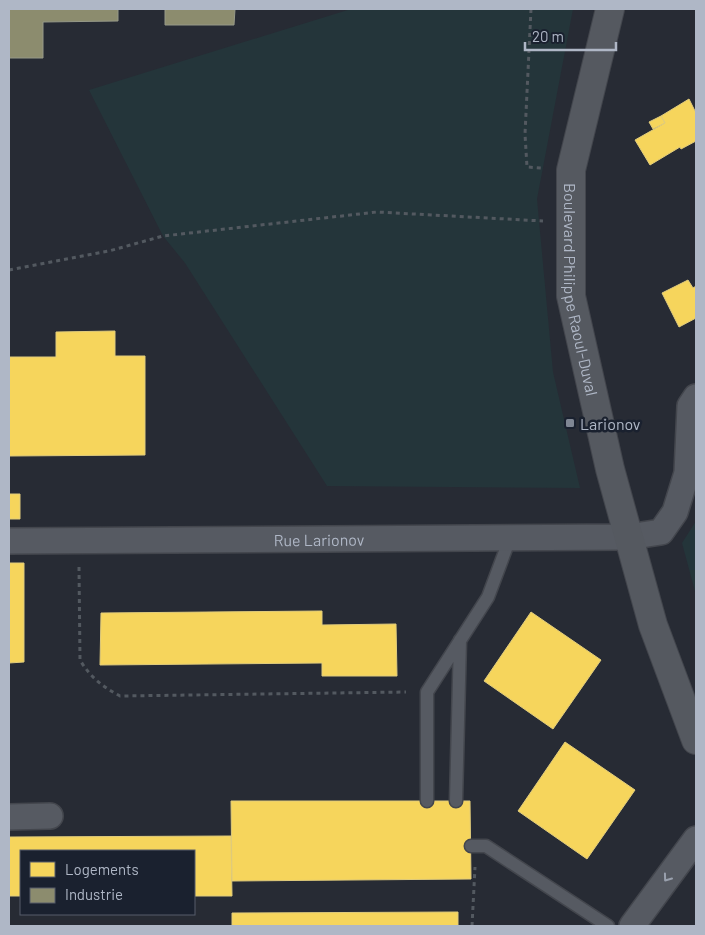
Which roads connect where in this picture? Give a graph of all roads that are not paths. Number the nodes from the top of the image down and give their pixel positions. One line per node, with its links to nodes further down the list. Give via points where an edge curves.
1 (610, 9): 3 (street, Boulevard Philippe Raoul-Duval, via 572,170 572,296)
2 (696, 397): 3 (street, Rue Larionov, via 690,406 687,473 675,512 660,532)
3 (628, 537): 4 (street, Rue Larionov); 7 (street, Boulevard Philippe Raoul-Duval, via 653,625)
4 (510, 538): 5 (street, Rue Larionov); 6 (lane, via 488,597)
5 (9, 541)
6 (460, 640): 8 (lane, via 427,692); 9 (lane)
7 (693, 725)
8 (427, 801)
9 (456, 801)
10 (50, 816): 11 (street)
11 (9, 817)
12 (696, 839): 15 (street, one-way to 15)
13 (473, 846): 14 (lane, via 486,846)
14 (608, 926)
15 (632, 926)

